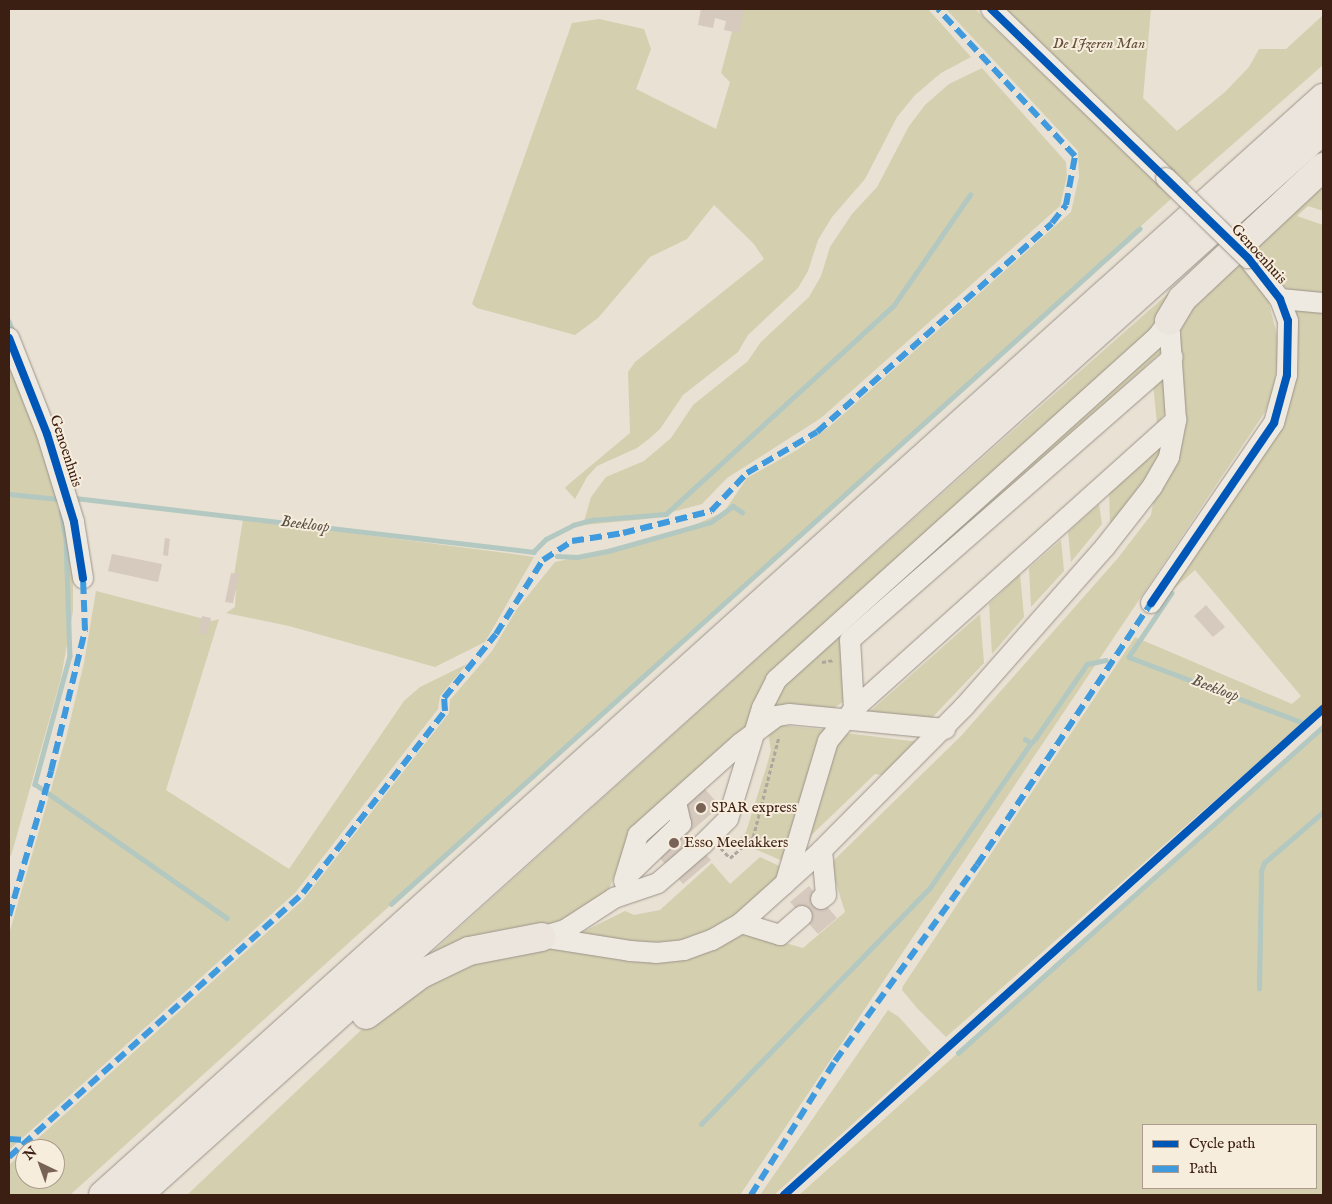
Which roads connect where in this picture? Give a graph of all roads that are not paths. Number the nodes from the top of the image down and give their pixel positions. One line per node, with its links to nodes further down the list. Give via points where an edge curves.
1 (991, 9): 5 (street, Genoenhuis, bridge, via 1248,258)
2 (1323, 98): 24 (highway)
3 (1323, 130): 23 (highway)
4 (1323, 167): 7 (highway, via 1182,299)
5 (1280, 299): 6 (street); 12 (street, Genoenhuis, via 1288,321 1288,375 1274,422)
6 (1323, 303)
7 (1169, 322): 9 (street); 15 (street, via 1157,337 776,680 762,708)
8 (9, 338): 11 (street, Genoenhuis, via 53,452 74,522)
9 (1172, 357): 10 (street); 13 (street, via 850,640)
10 (1176, 420): 13 (street); 14 (street, via 1169,457 1152,487 1106,547)
11 (83, 578)
12 (1151, 604)
13 (849, 715): 14 (street); 15 (street, via 784,714); 17 (street, via 828,741)
14 (945, 729): 16 (street)
15 (757, 730): 18 (street, via 638,835); 18 (street, via 728,819 658,883)
16 (822, 850): 17 (street); 19 (street, via 826,895)
17 (785, 884): 21 (street)
18 (619, 890): 22 (street, via 565,930)
19 (821, 899)
20 (802, 916): 21 (street, via 780,935)
21 (741, 923): 22 (street, via 712,940 684,950 656,953 599,948)
22 (542, 937): 23 (highway, via 469,951 421,974 311,1059)
23 (246, 1099): 25 (highway)
24 (103, 1195)
25 (138, 1195)

